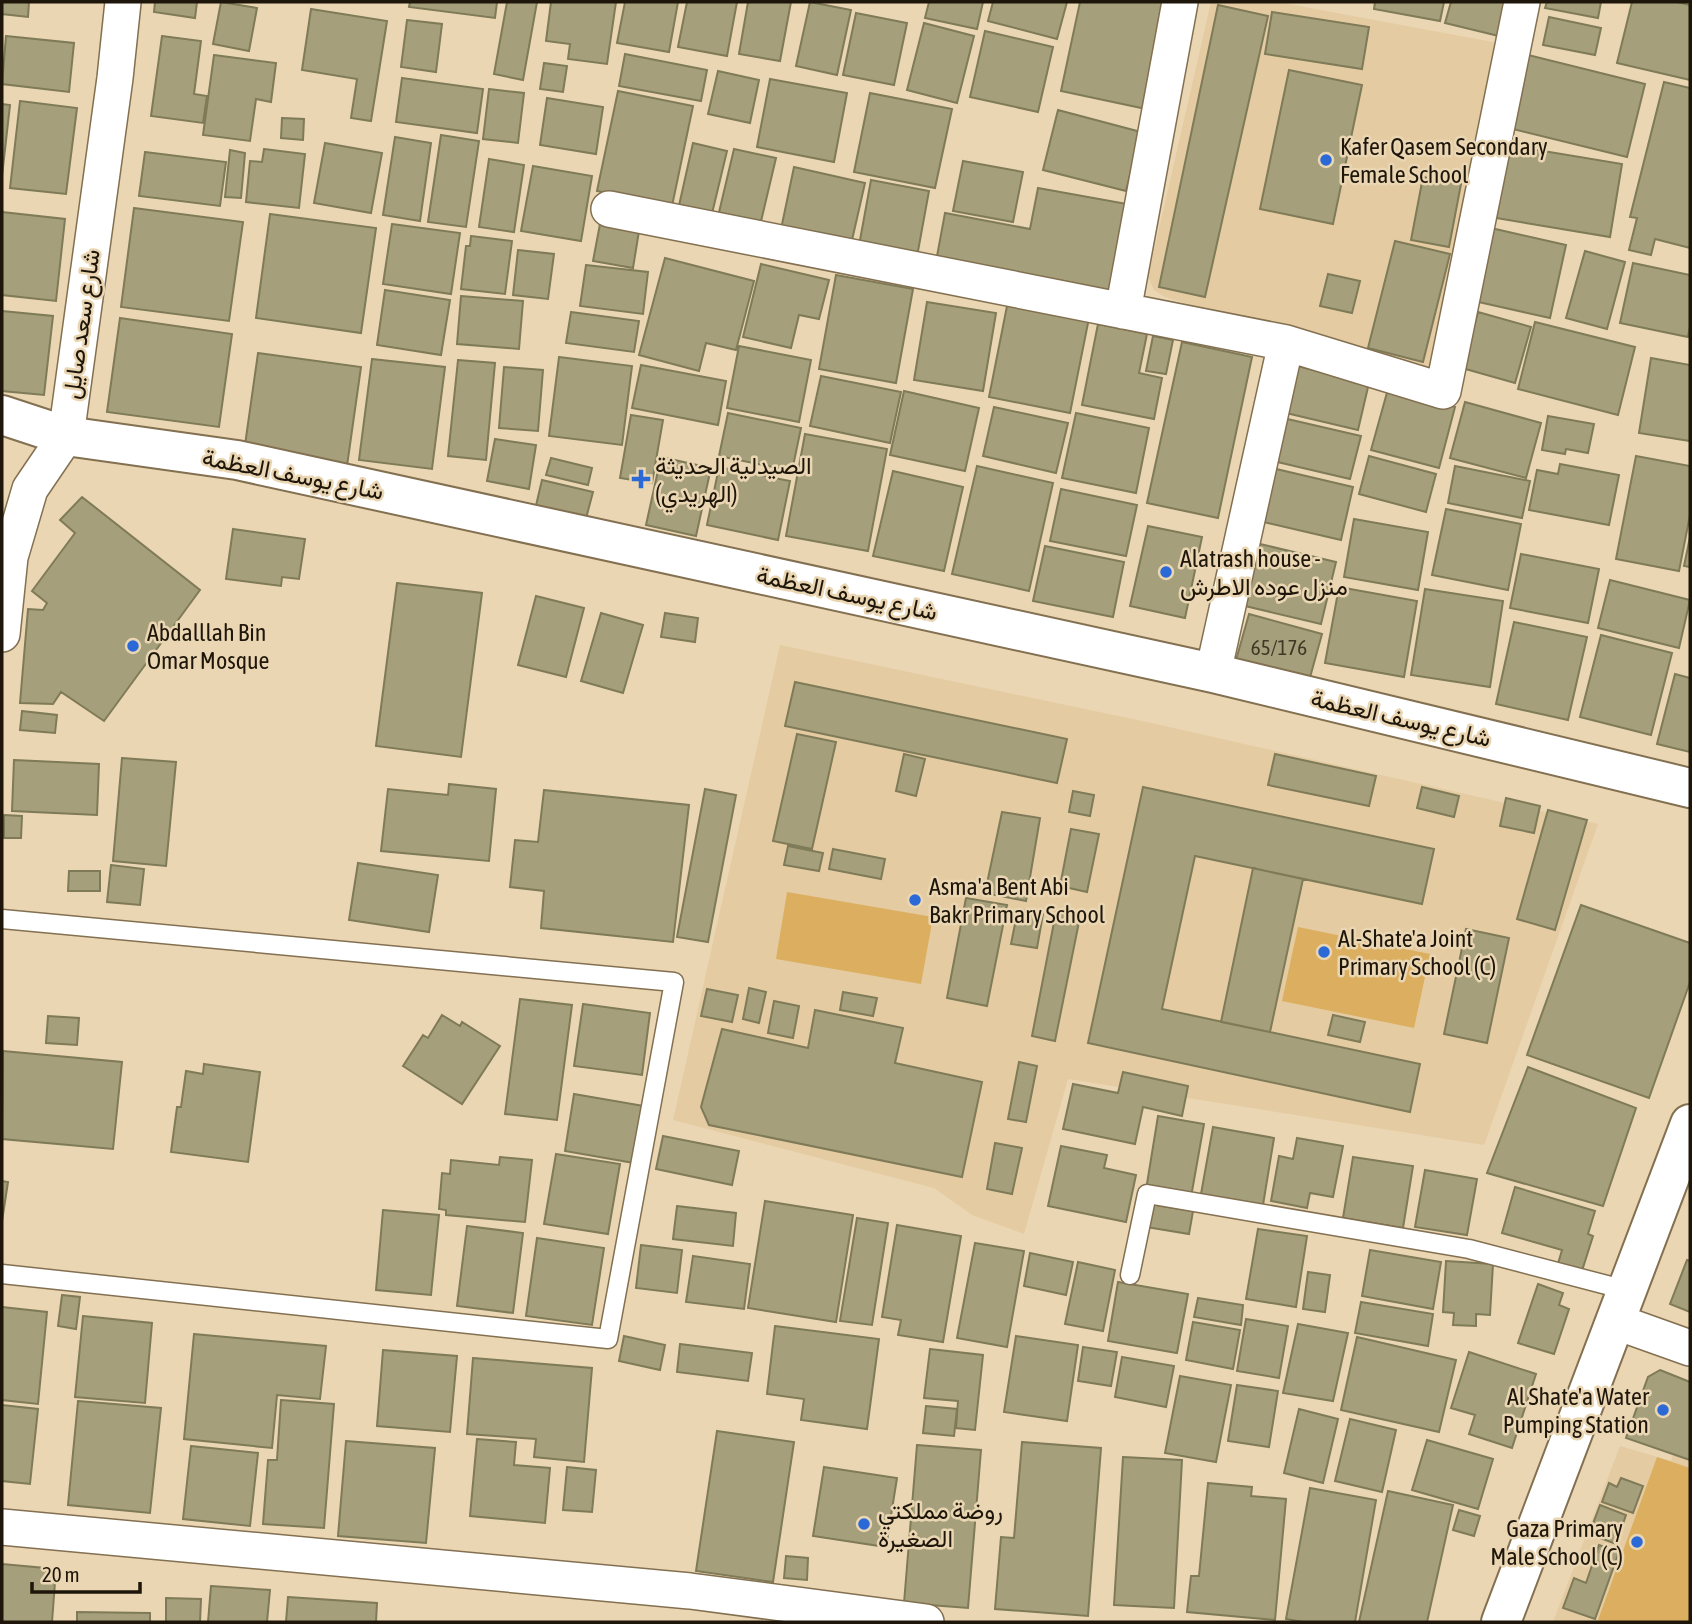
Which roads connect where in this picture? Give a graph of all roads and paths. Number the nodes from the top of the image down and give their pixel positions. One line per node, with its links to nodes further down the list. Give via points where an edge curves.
1 (123, 2): 8 (street, شارع سعد صايل)
2 (1180, 2): 5 (street)
3 (1522, 2): 6 (street, via 1443,391)
4 (609, 209): 5 (street)
5 (1123, 311): 6 (street)
6 (1286, 343): 10 (street)
7 (2, 415): 8 (street, شارع يوسف العظمة)
8 (66, 436): 9 (street, شارع سعد صايل, via 30,489 10,557); 10 (street, شارع يوسف العظمة, via 237,460)
9 (2, 634)
10 (1213, 673): 11 (street, شارع يوسف العظمة)
11 (1690, 788)
12 (2, 919): 14 (lane, via 674,982 608,1339)
13 (1690, 1124): 16 (street)
14 (2, 1274)
15 (1130, 1275): 16 (lane, via 1147,1194 1469,1249)
16 (1621, 1306): 17 (street); 20 (street)
17 (1690, 1349)
18 (2, 1527): 19 (street, via 691,1591)
19 (926, 1622)
20 (1501, 1622)

